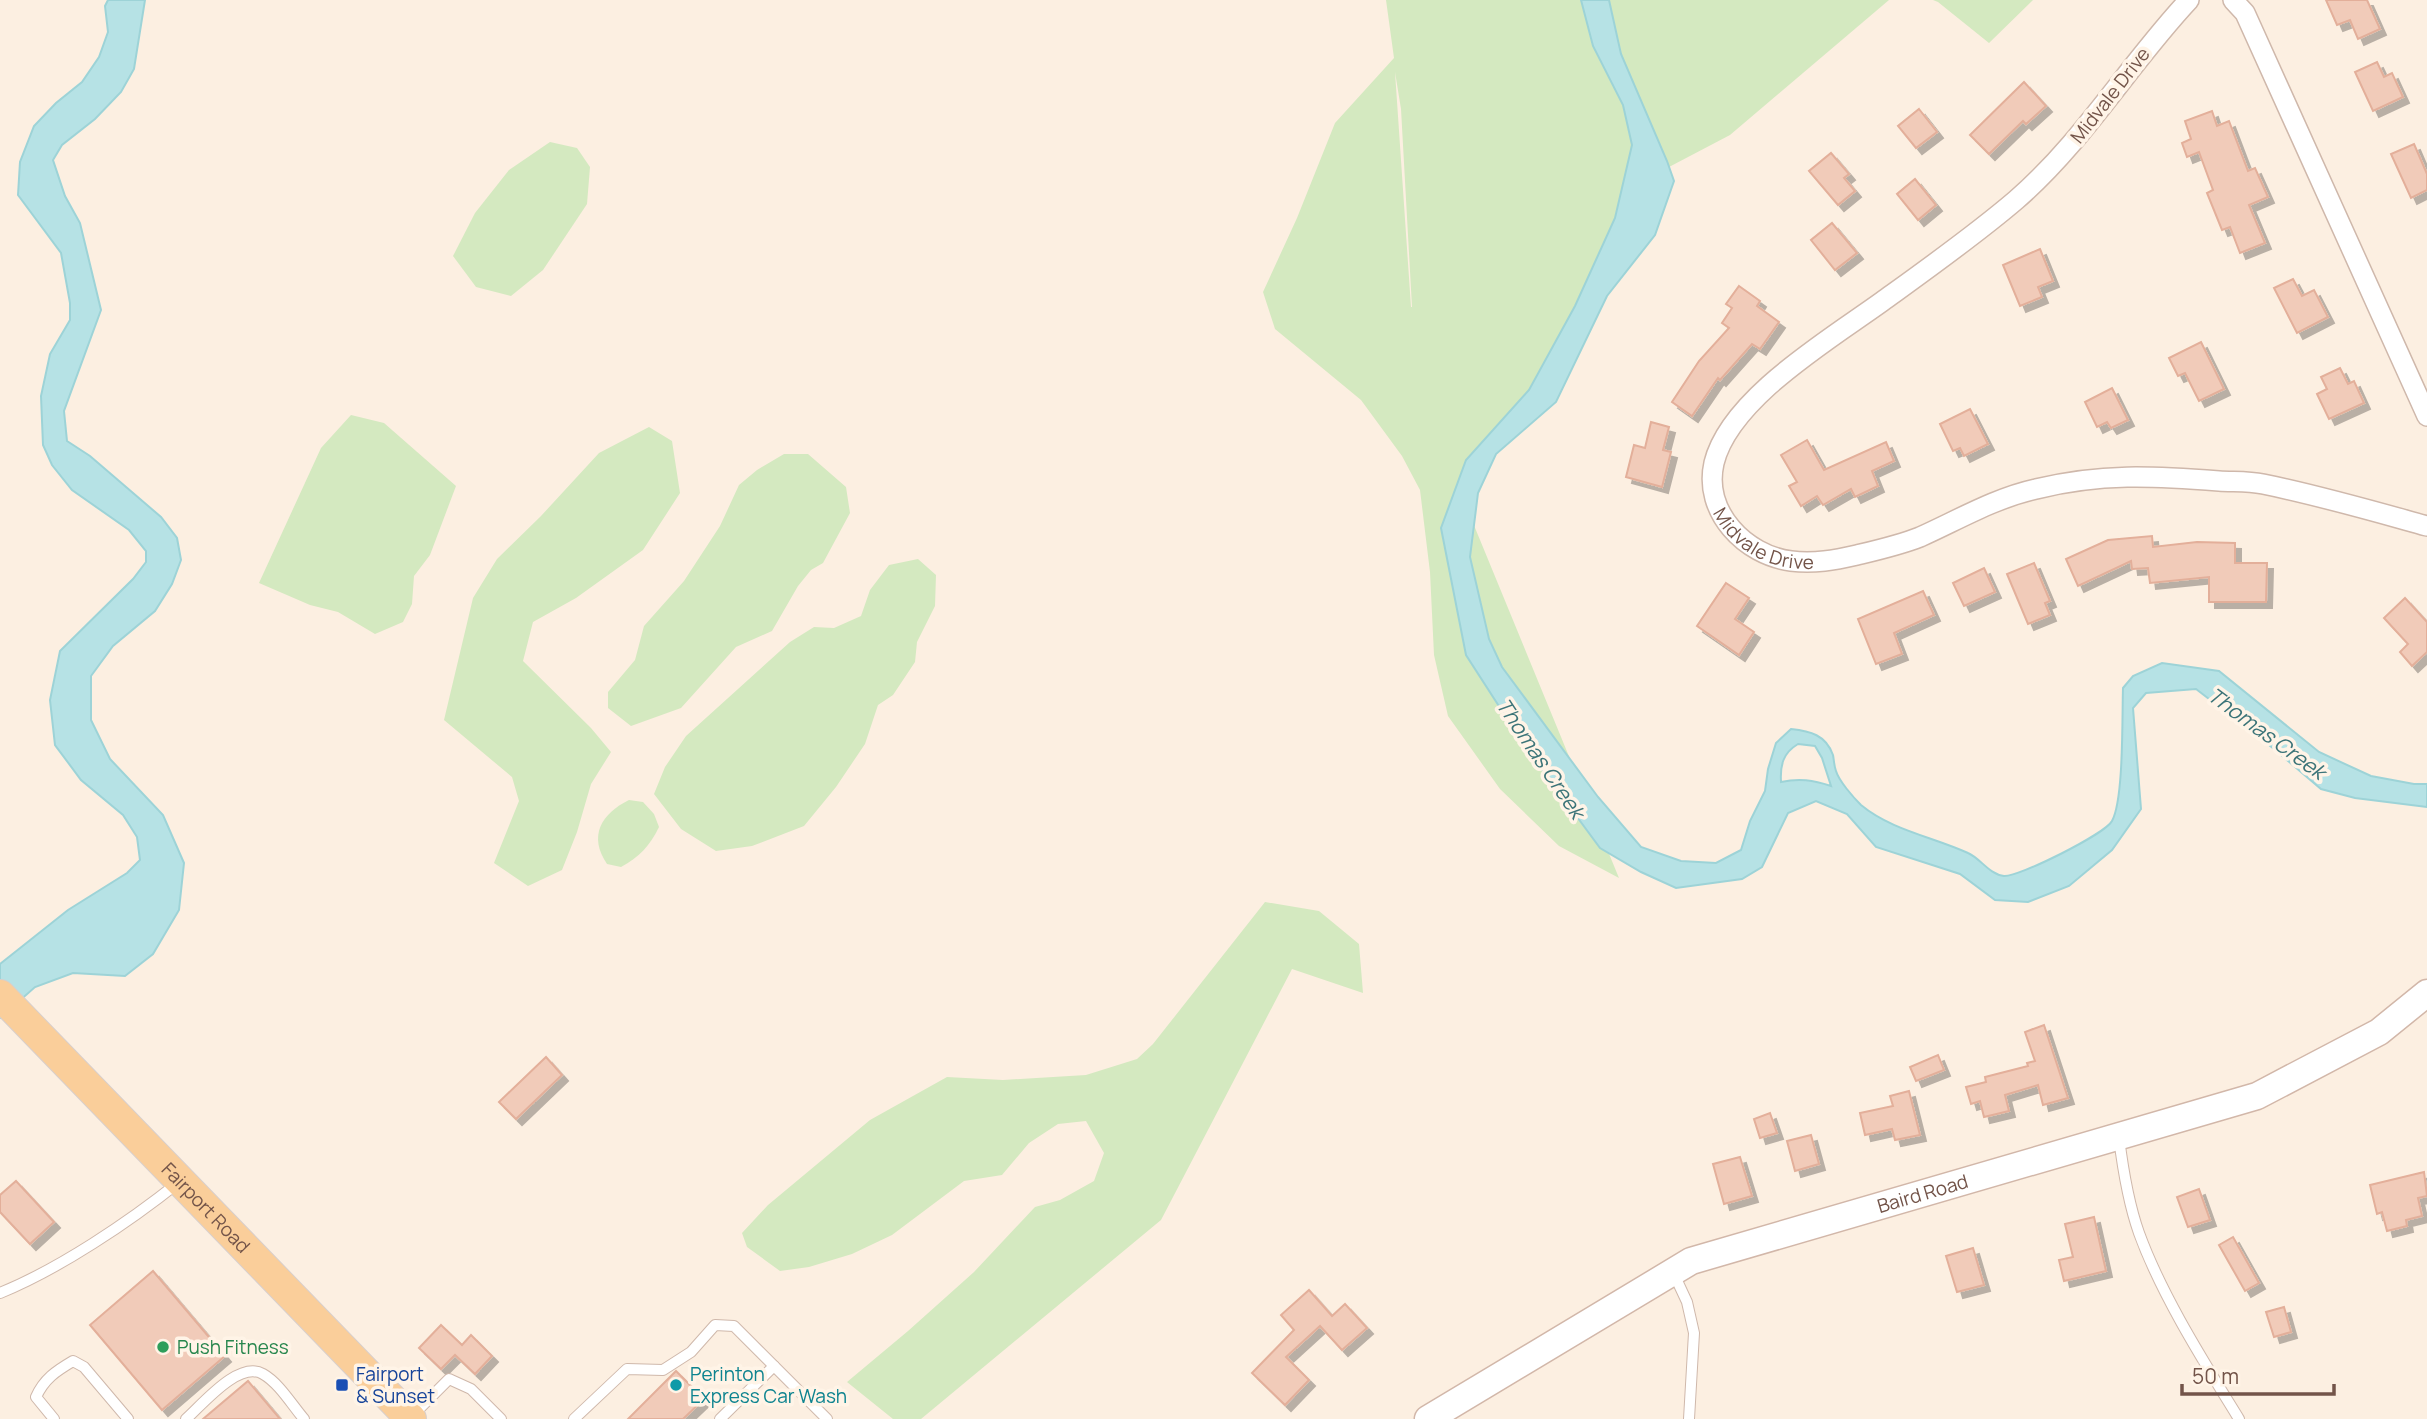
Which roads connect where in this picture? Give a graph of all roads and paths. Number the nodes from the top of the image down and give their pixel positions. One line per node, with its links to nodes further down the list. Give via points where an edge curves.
1 (2189, 0): 4 (street, Midvale Drive, via 2057,162 2017,199 1793,366 1745,410 1714,461 1712,494 1719,510 1730,527 1758,551 1808,562 1830,562 1892,547 2032,489 2111,477 2258,483)
2 (2233, 0): 3 (street, via 2245,13)
3 (2427, 416)
4 (2427, 526)
5 (2427, 993): 7 (street, Baird Road, via 2379,1032 2257,1096)
6 (0, 995): 8 (main road, Fairport Road)
7 (2119, 1137): 9 (street, Baird Road, via 1691,1261); 23 (lane, via 2125,1185 2139,1234 2166,1292)
8 (179, 1181): 10 (lane, via 142,1212); 16 (main road, Fairport Road)
9 (1673, 1272): 21 (street, Baird Road); 22 (lane, via 1687,1302 1693,1333)
10 (0, 1293)
11 (774, 1366): 18 (lane, via 734,1326 715,1325 691,1352 663,1370 627,1369); 19 (lane); 20 (lane)
12 (54, 1419): 13 (lane, via 36,1398 55,1371 73,1361 85,1367)
13 (128, 1419)
14 (186, 1419): 15 (lane, via 233,1376 255,1370 264,1374)
15 (304, 1419)
16 (410, 1419): 17 (lane, via 449,1378 471,1389)
17 (501, 1419)
18 (574, 1419)
19 (720, 1419)
20 (827, 1419)
21 (1428, 1419)
22 (1689, 1419)
23 (2239, 1419)

